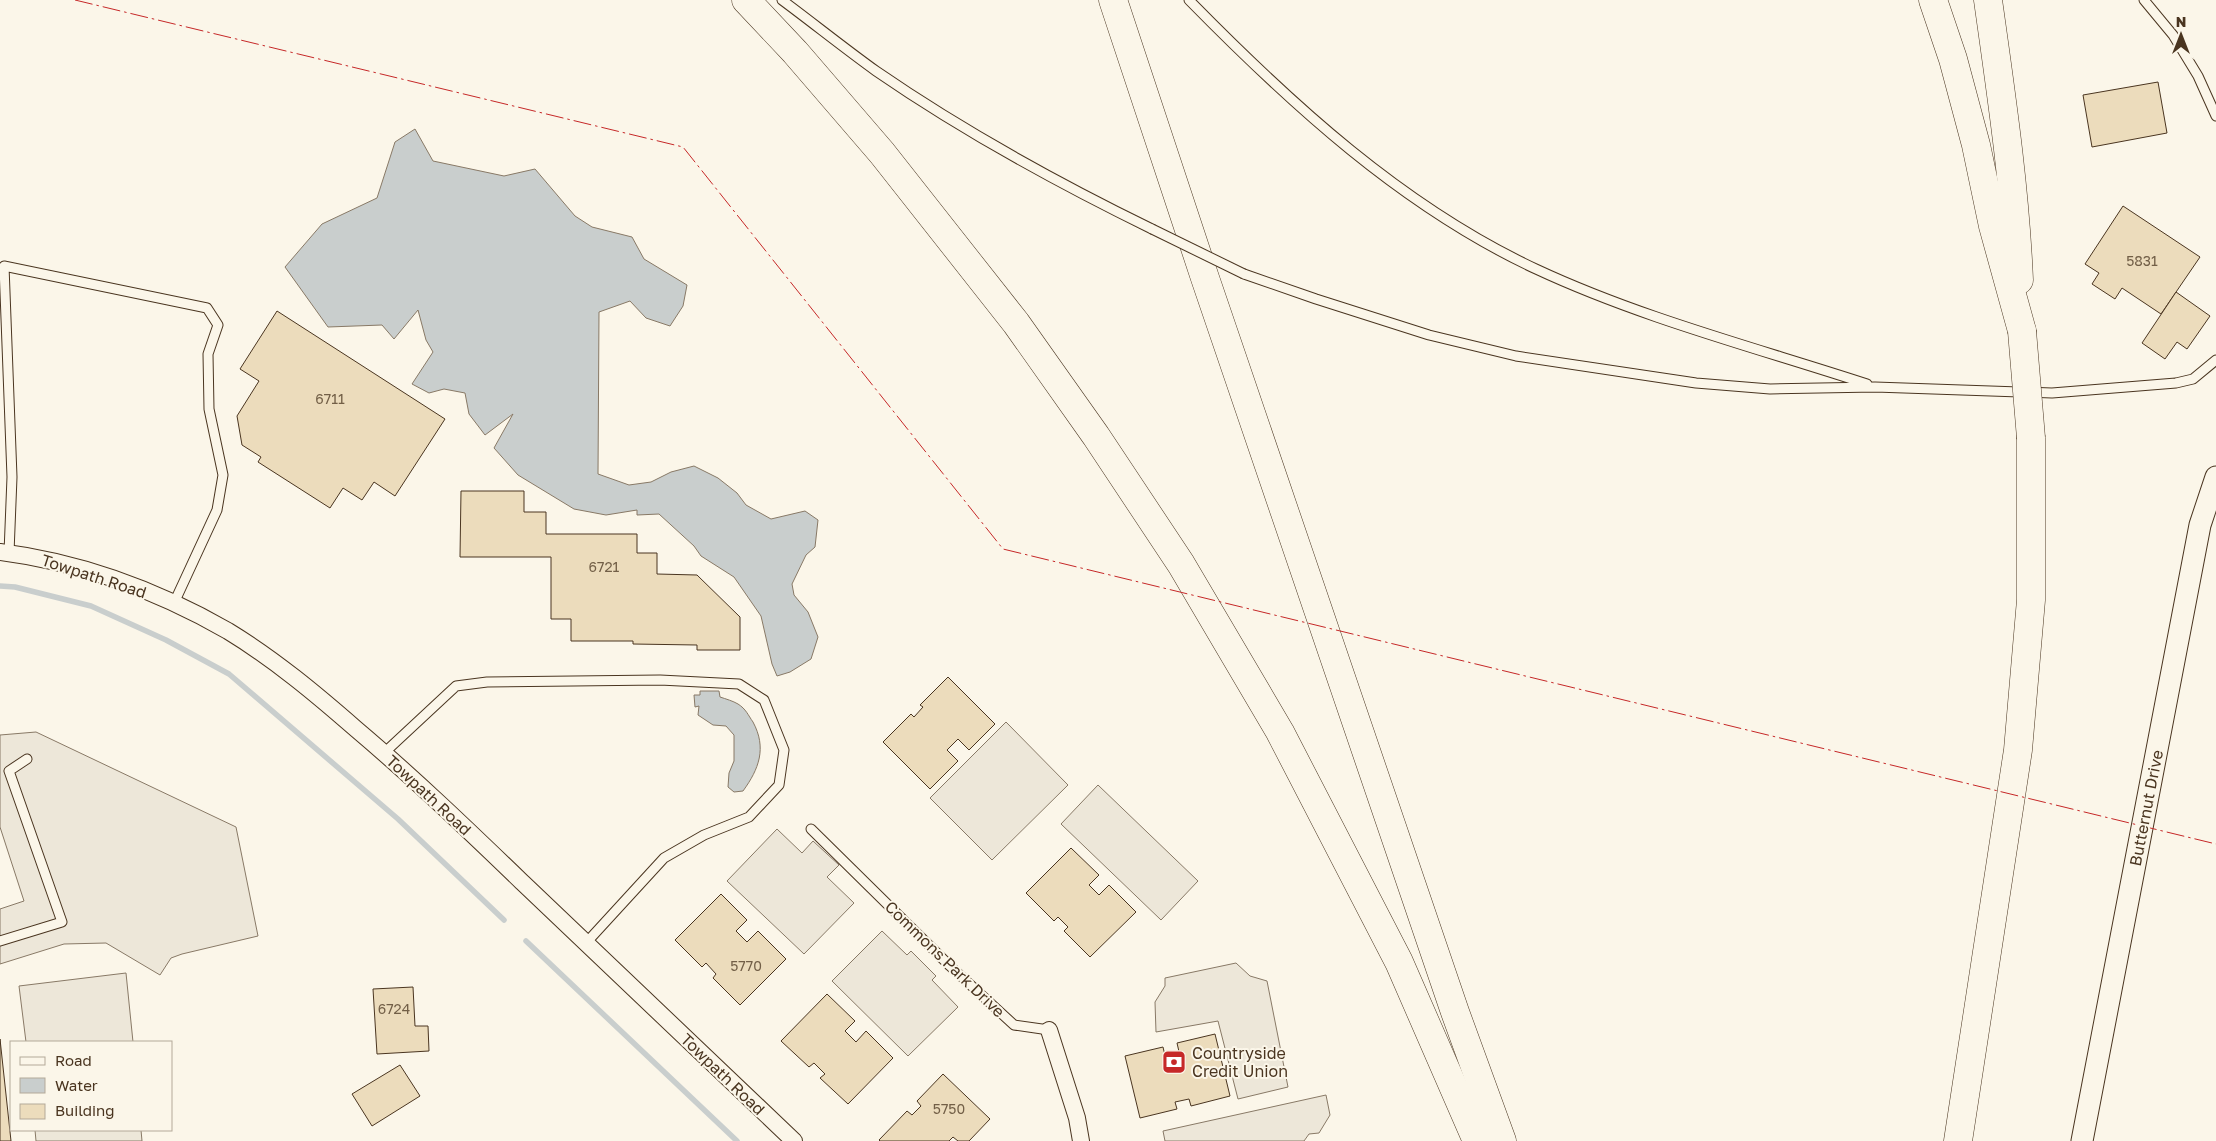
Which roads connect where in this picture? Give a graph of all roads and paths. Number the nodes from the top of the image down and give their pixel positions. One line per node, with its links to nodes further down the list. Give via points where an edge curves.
1 (746, 0): 23 (highway, via 882,153 1016,323 1181,564 1285,740 1399,962)
2 (782, 0): 11 (lane, bridge, via 876,70 942,113 1081,194 1244,274 1316,300 1429,335 1516,356 1696,383 1770,389)
3 (1113, 0): 24 (highway, via 1214,306)
4 (1189, 0): 11 (lane, via 1252,64 1329,131 1447,220 1535,268 1606,300)
5 (1933, 0): 9 (highway, via 1953,59)
6 (1988, 0): 9 (highway, via 2017,230)
7 (2144, 0): 8 (lane, via 2173,35 2198,76)
8 (2216, 116)
9 (2022, 331): 25 (highway, bridge, via 2031,438 2031,600 2018,750)
10 (2216, 360): 11 (lane, via 2193,379 2124,388 2052,393)
11 (1875, 387)
12 (2216, 477): 26 (street, Butternut Drive, via 2200,525)
13 (5, 553): 14 (street, Towpath Road, via 61,563 114,579); 14 (lane, via 12,477 4,266 207,308 218,325 208,354 209,409 222,474 217,510)
14 (174, 603): 15 (street, Towpath Road, via 228,632 296,678)
15 (384, 753): 19 (street, Towpath Road); 19 (lane, via 456,686 487,682 660,680 739,684 764,700 784,750 778,786 749,817 704,835 664,858)
16 (27, 758): 18 (lane, via 9,771 62,922)
17 (811, 829): 20 (lane, Commons Park Drive, via 950,966 1014,1024)
18 (0, 941)
19 (586, 943): 21 (street, Towpath Road)
20 (1048, 1030): 22 (street, Commons Park Drive, via 1077,1118)
21 (794, 1141)
22 (1081, 1141)
23 (1477, 1141)
24 (1502, 1141)
25 (1958, 1141)
26 (2082, 1141)

